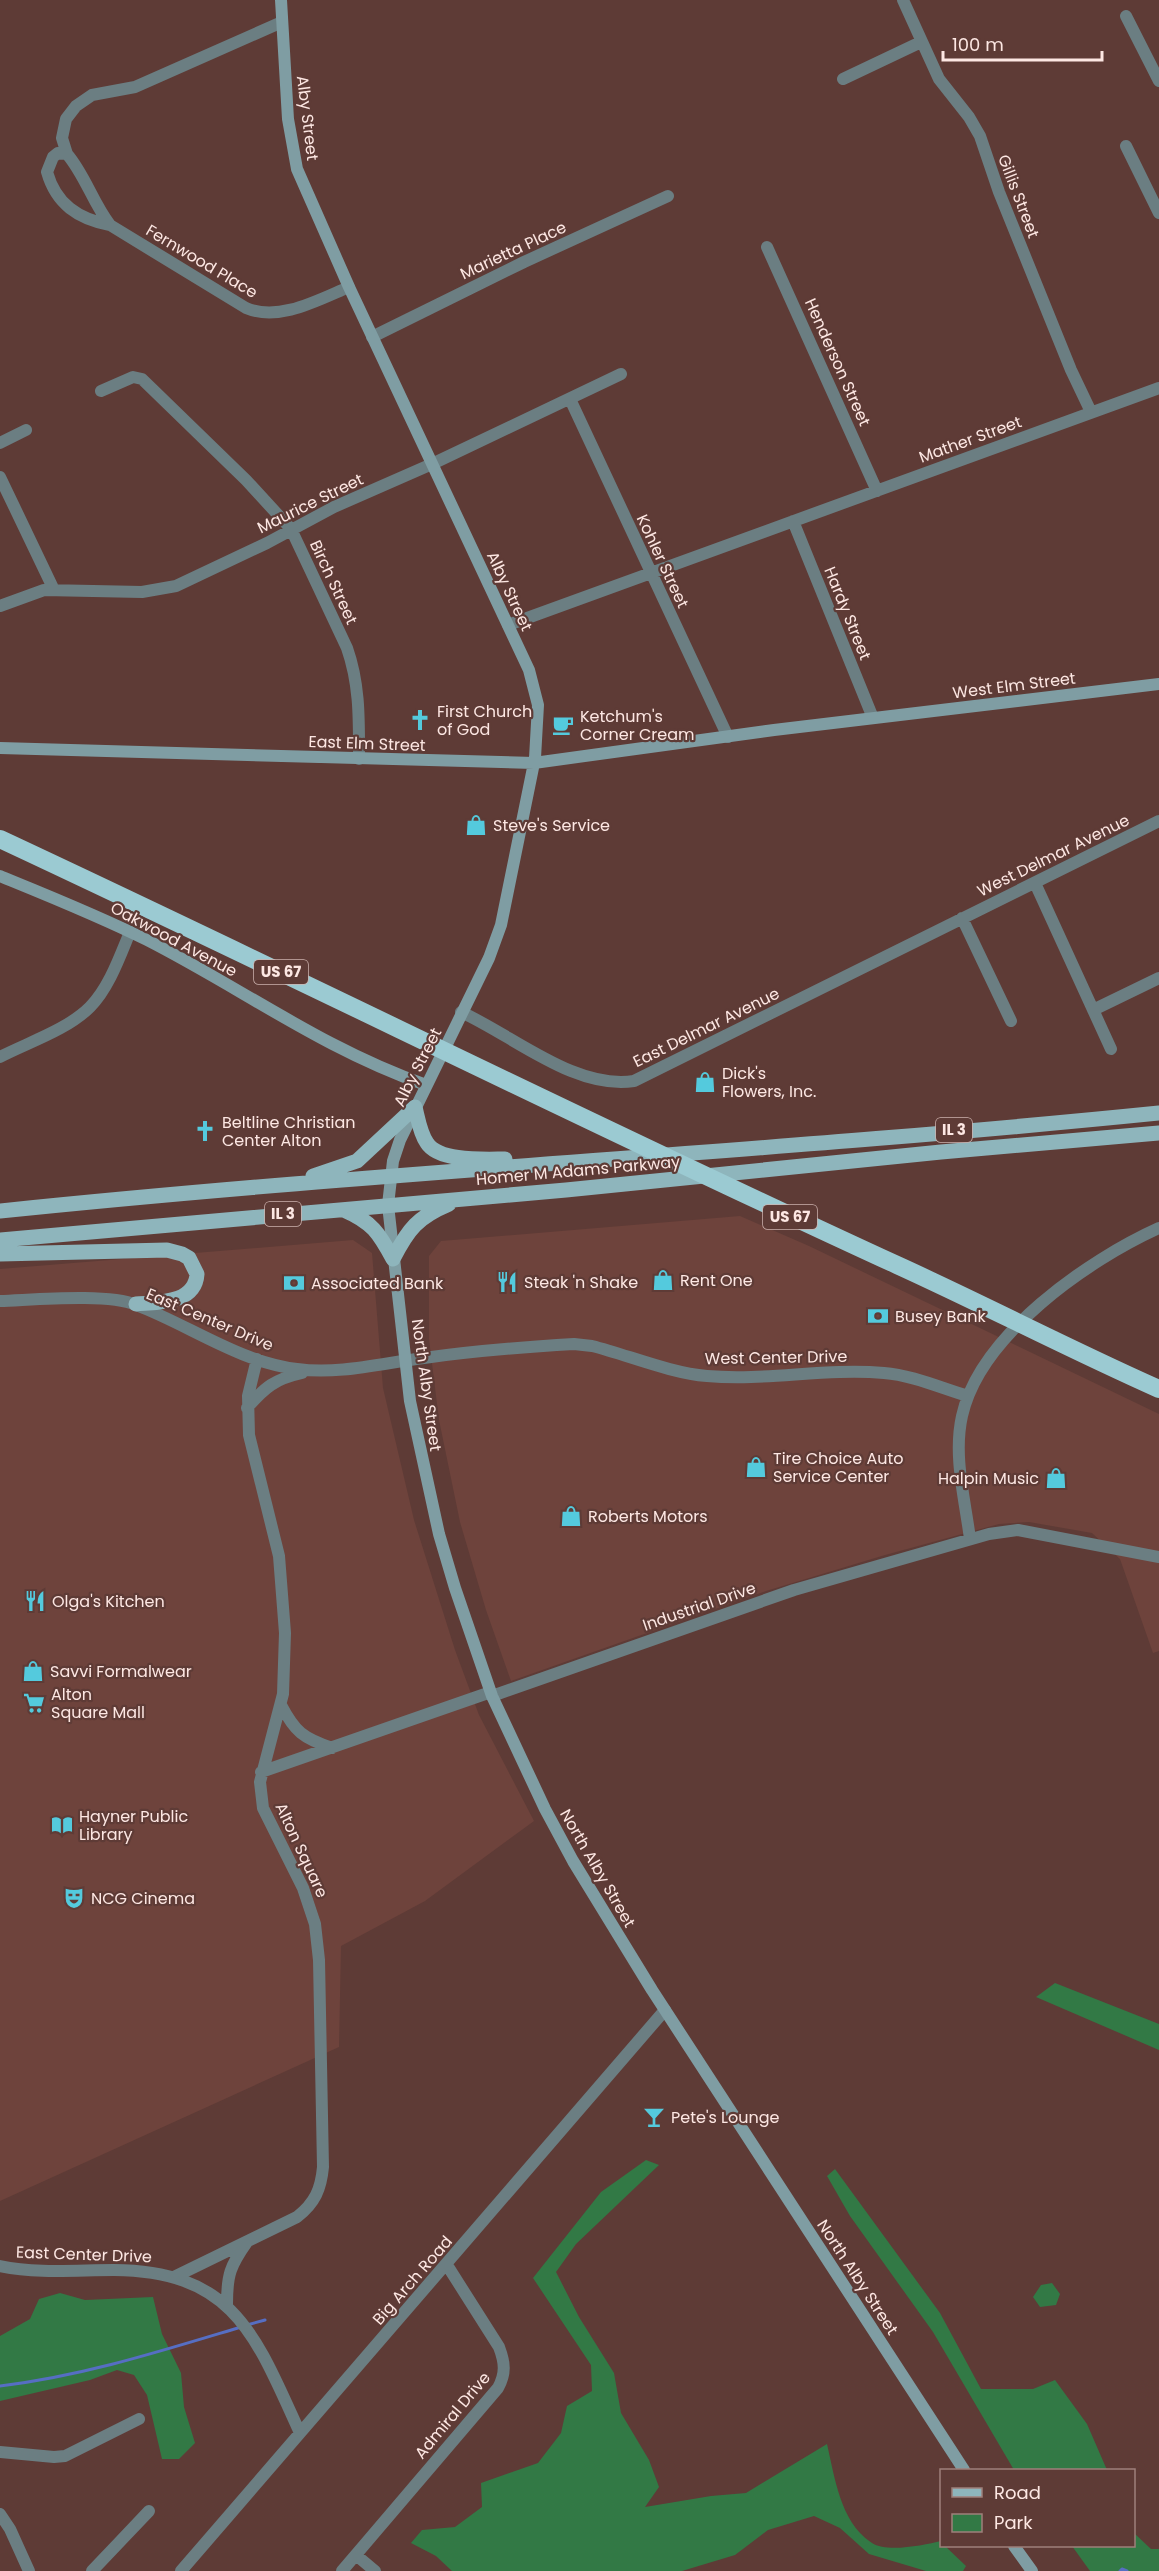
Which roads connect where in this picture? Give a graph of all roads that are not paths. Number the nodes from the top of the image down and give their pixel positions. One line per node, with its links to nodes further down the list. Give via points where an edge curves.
1 (280, 0): 4 (street, Alby Street)
2 (903, 0): 5 (street, Gillis Street)
3 (1126, 16): 7 (street)
4 (282, 22): 9 (street, via 163,77 92,95 75,105 66,119 62,138); 14 (street, Alby Street, via 292,148 307,195)
5 (921, 42): 6 (street); 20 (street, Gillis Street, via 939,79 980,136 1003,202)
6 (843, 79)
7 (1159, 81)
8 (1126, 146): 11 (street)
9 (67, 154): 12 (street); 12 (street, via 58,153 48,165 55,192 69,210)
10 (668, 196): 15 (street, Marietta Place)
11 (1159, 213)
12 (110, 225): 14 (street, Fernwood Place, via 254,311 276,313)
13 (767, 247): 25 (street, Henderson Street)
14 (349, 287): 15 (street, Alby Street)
15 (372, 337): 23 (street, Alby Street)
16 (621, 374): 19 (street, Maurice Street)
17 (1159, 388): 20 (street, Mather Street)
18 (101, 391): 27 (street, Birch Street, via 133,376 142,379)
19 (570, 399): 23 (street, Maurice Street); 28 (street, Kohler Street)
20 (1091, 412): 25 (street, Mather Street)
21 (26, 430): 22 (street)
22 (0, 443)
23 (432, 464): 27 (street, Maurice Street); 31 (street, Alby Street)
24 (0, 477): 29 (street)
25 (877, 491): 26 (street, Mather Street)
26 (793, 521): 28 (street, Mather Street); 33 (street, Hardy Street)
27 (291, 529): 29 (street, Maurice Street, via 196,578 162,590); 36 (street, Birch Street, via 353,666 359,699)
28 (651, 573): 31 (street, Mather Street); 34 (street, Kohler Street)
29 (54, 590): 30 (street, Maurice Street)
30 (0, 606)
31 (508, 625): 37 (street, Alby Street, via 537,697)
32 (1159, 684): 33 (street, West Elm Street)
33 (873, 718): 34 (street, East Elm Street)
34 (728, 737): 37 (street, East Elm Street)
35 (0, 748): 36 (street, East Elm Street)
36 (359, 759): 37 (street, East Elm Street)
37 (534, 764): 46 (street, Alby Street, via 501,925)
38 (1159, 821): 41 (street, West Delmar Avenue)
39 (0, 839): 67 (highway, US 67, via 791,1218)
40 (0, 876): 43 (street, Oakwood Avenue)
41 (1035, 883): 42 (street, West Delmar Avenue); 45 (street)
42 (962, 918): 46 (street, East Delmar Avenue, via 634,1081 608,1083 574,1072); 47 (street)
43 (130, 932): 49 (street, via 104,987 89,1008); 50 (street, Oakwood Avenue, via 355,1058)
44 (1159, 978): 45 (street)
45 (1093, 1010): 48 (street)
46 (459, 1017): 50 (street, Alby Street)
47 (1011, 1022)
48 (1111, 1049)
49 (0, 1057)
50 (426, 1085): 51 (street, Alby Street)
51 (415, 1107): 54 (main road, via 428,1146 442,1154); 55 (street, Alby Street, via 400,1140); 56 (main road, via 357,1161)
52 (1159, 1113): 54 (main road, Homer M Adams Parkway / IL 3)
53 (1159, 1134): 57 (main road, Homer M Adams Parkway / IL 3)
54 (567, 1163): 55 (main road, Homer M Adams Parkway / IL 3)
55 (392, 1176): 56 (main road, Homer M Adams Parkway / IL 3); 58 (street, Alby Street)
56 (282, 1185): 60 (main road, Homer M Adams Parkway / IL 3)
57 (461, 1199): 58 (main road, Homer M Adams Parkway / IL 3); 64 (main road, via 429,1213 406,1234)
58 (388, 1205): 59 (main road, Homer M Adams Parkway / IL 3); 64 (street, North Alby Street)
59 (341, 1209): 62 (main road, Homer M Adams Parkway / IL 3); 64 (main road, via 364,1218 380,1234)
60 (0, 1211)
61 (1159, 1228): 67 (street, via 1080,1271)
62 (0, 1240)
63 (0, 1254): 66 (main road, via 152,1249 178,1252 193,1264 196,1281 187,1294)
64 (393, 1259): 69 (street, North Alby Street)
65 (0, 1301): 66 (street, East Center Drive, via 106,1300)
66 (136, 1304): 68 (street, East Center Drive)
67 (1021, 1323): 71 (highway, US 67); 72 (street, via 985,1364)
68 (257, 1359): 70 (street, East Center Drive, via 280,1367); 73 (street, Alton Square)
69 (405, 1360): 70 (street, East Center Drive); 72 (street, West Center Drive, via 574,1344 703,1376 886,1373); 76 (street, North Alby Street, via 417,1440 439,1534)
70 (312, 1370): 73 (street, via 275,1381)
71 (1159, 1389)
72 (968, 1396): 74 (street, via 958,1452)
73 (247, 1408): 77 (street, Alton Square, via 249,1435 281,1571 285,1651)
74 (970, 1539): 75 (street, Industrial Drive, via 1018,1530); 76 (street, Industrial Drive, via 794,1590)
75 (1159, 1557)
76 (492, 1696): 78 (street, Industrial Drive, via 488,1693); 80 (street, North Alby Street, via 573,1861)
77 (281, 1704): 78 (street, via 299,1732); 79 (street, Alton Square)
78 (332, 1748): 79 (street, Industrial Drive)
79 (261, 1772): 81 (street, Alton Square, via 263,1809 303,1888 315,1924 323,2167 318,2195 308,2209)
80 (665, 2010): 82 (street, Big Arch Road); 89 (street, North Alby Street)
81 (247, 2242): 84 (street, Alton Square); 85 (street, via 229,2272)
82 (447, 2265): 87 (street, Big Arch Road); 93 (street, Admiral Drive, via 499,2347 504,2376 498,2388)
83 (0, 2266): 84 (street, East Center Drive, via 30,2270 132,2270)
84 (174, 2277): 85 (street, East Center Drive)
85 (227, 2304): 87 (street, East Center Drive, via 255,2337)
86 (139, 2419): 88 (street, via 65,2456)
87 (300, 2433): 96 (street, Big Arch Road)
88 (0, 2452)
89 (963, 2469)
90 (149, 2511): 95 (street)
91 (0, 2514): 94 (street)
92 (1015, 2547): 99 (street)
93 (356, 2555): 97 (street, Admiral Drive); 98 (street)
94 (28, 2571)
95 (92, 2571)
96 (181, 2571)
97 (342, 2571)
98 (375, 2571)
99 (1032, 2571)

